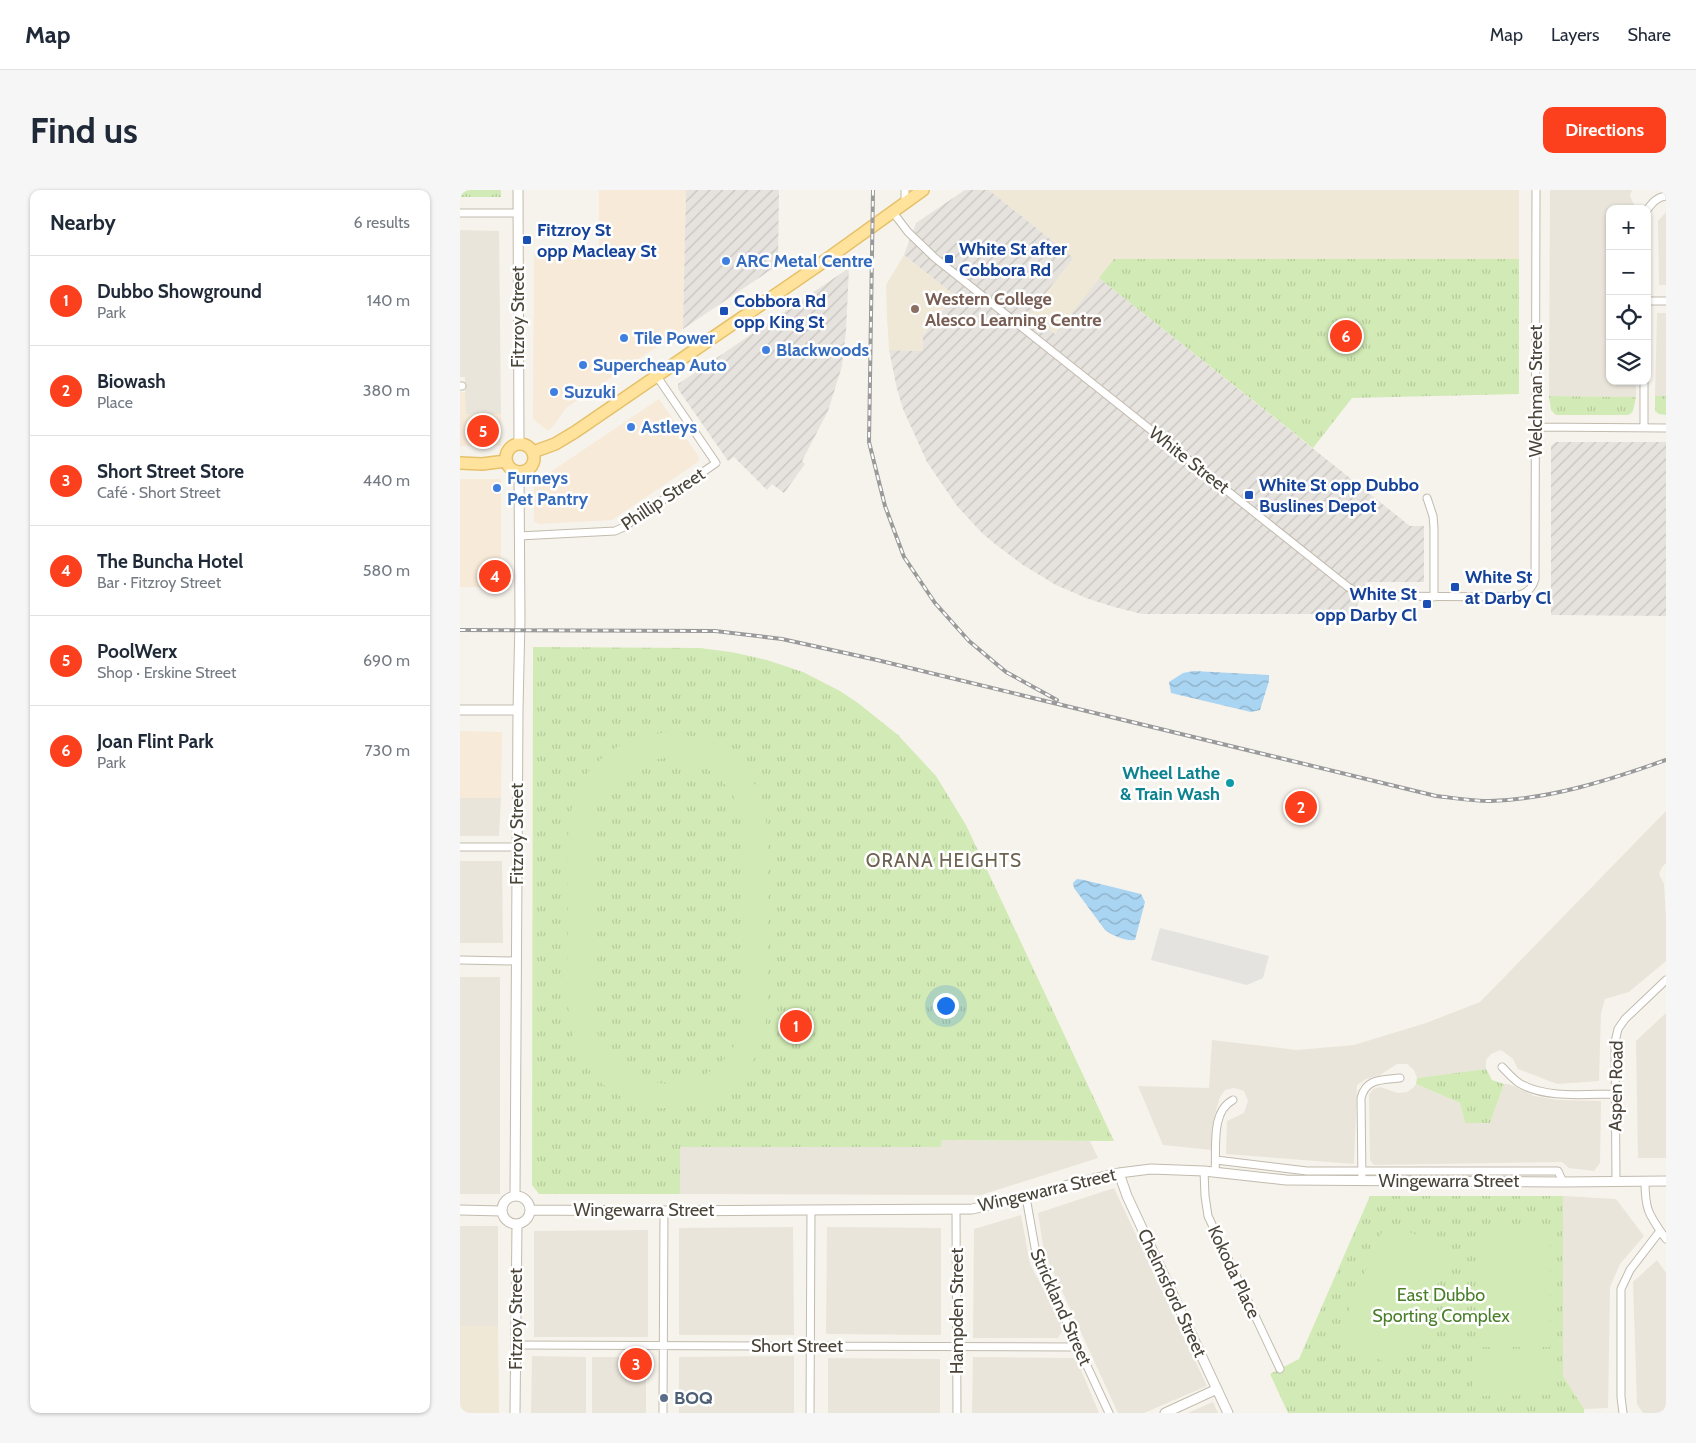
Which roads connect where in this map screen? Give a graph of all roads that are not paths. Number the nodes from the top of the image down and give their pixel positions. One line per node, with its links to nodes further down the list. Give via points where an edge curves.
1 (518, 190): 9 (street, Fitzroy Street)
2 (923, 190): 4 (main road)
3 (1536, 190): 14 (street, Welchman Street)
4 (905, 196): 7 (main road)
5 (1666, 196): 6 (street)
6 (1651, 205)
7 (892, 211): 12 (main road, via 816,267); 25 (street, White Street, via 935,258 1348,587 1372,596)
8 (460, 213): 9 (street)
9 (518, 213): 17 (street, Fitzroy Street)
10 (1651, 301): 11 (street)
11 (1666, 301)
12 (656, 375): 18 (main road, via 575,432); 23 (street, Phillip Street, via 716,463 615,531)
13 (1644, 385): 15 (street)
14 (1536, 427): 15 (street); 24 (street, Welchman Street, via 1535,578)
15 (1644, 427): 16 (street)
16 (1666, 428)
17 (519, 444): 18 (main road); 19 (main road, via 509,450)
18 (533, 452): 21 (main road, via 532,466)
19 (506, 461): 20 (main road); 21 (main road, via 511,469)
20 (460, 463)
21 (519, 472): 23 (street, Fitzroy Street)
22 (1427, 498): 25 (street, via 1434,528)
23 (519, 536): 27 (street, Fitzroy Street)
24 (1529, 591): 25 (street, White Street, via 1508,597)
25 (1434, 596)
26 (460, 710): 27 (street)
27 (518, 710): 29 (street, Fitzroy Street)
28 (460, 847): 29 (street)
29 (517, 847): 31 (street, Fitzroy Street)
30 (460, 960): 31 (street)
31 (516, 961): 47 (street, Fitzroy Street)
32 (1666, 980): 35 (street, Aspen Road, via 1625,1018 1618,1029)
33 (1502, 1067): 35 (street, via 1536,1091)
34 (1400, 1078): 38 (street, via 1374,1082 1363,1090)
35 (1615, 1094): 43 (street, Aspen Road)
36 (1233, 1100): 37 (street, via 1220,1112 1217,1121)
37 (1216, 1160): 38 (street, Wingewarra Street, via 1300,1170); 41 (street)
38 (1361, 1170): 42 (street); 46 (street, Wingewarra Street, via 1558,1171)
39 (1204, 1171): 40 (street, Wingewarra Street, via 1151,1169); 41 (street, Wingewarra Street); 63 (street, Kokoda Place, via 1208,1216)
40 (1119, 1172): 48 (street, Wingewarra Street); 64 (street, Chelmsford Street, via 1127,1196)
41 (1215, 1172): 42 (street, Wingewarra Street, via 1286,1180)
42 (1362, 1181): 46 (street, Wingewarra Street)
43 (1616, 1181): 44 (street, Wingewarra Street); 46 (street, Wingewarra Street)
44 (1645, 1181): 45 (street, Wingewarra Street); 56 (street, via 1645,1202)
45 (1666, 1181)
46 (1563, 1182)
47 (515, 1196): 51 (street, via 524,1198); 53 (street, via 504,1202)
48 (1026, 1197): 49 (street, Wingewarra Street, via 972,1209); 62 (street, Strickland Street, via 1037,1260)
49 (956, 1209): 52 (street, Wingewarra Street); 61 (street, Hampden Street)
50 (460, 1210): 53 (street)
51 (530, 1210): 54 (street, Wingewarra Street); 55 (street, via 528,1218)
52 (811, 1210): 54 (street, Wingewarra Street); 59 (street)
53 (502, 1211): 55 (street, via 508,1222)
54 (664, 1211): 60 (street)
55 (517, 1224): 58 (street, Fitzroy Street)
56 (1660, 1231): 57 (street); 72 (street, via 1630,1270 1622,1289)
57 (1666, 1239)
58 (516, 1345): 60 (street, Short Street); 65 (street, Fitzroy Street)
59 (810, 1345): 60 (street, Short Street); 61 (street, Short Street); 67 (street)
60 (663, 1346): 66 (street)
61 (957, 1346): 62 (street, Short Street); 68 (street, Hampden Street)
62 (1078, 1347): 69 (street, Strickland Street)
63 (1280, 1369)
64 (1217, 1389): 70 (street); 71 (street, Chelmsford Street)
65 (515, 1413)
66 (663, 1413)
67 (810, 1413)
68 (957, 1413)
69 (1109, 1413)
70 (1165, 1413)
71 (1228, 1413)
72 (1623, 1413)

